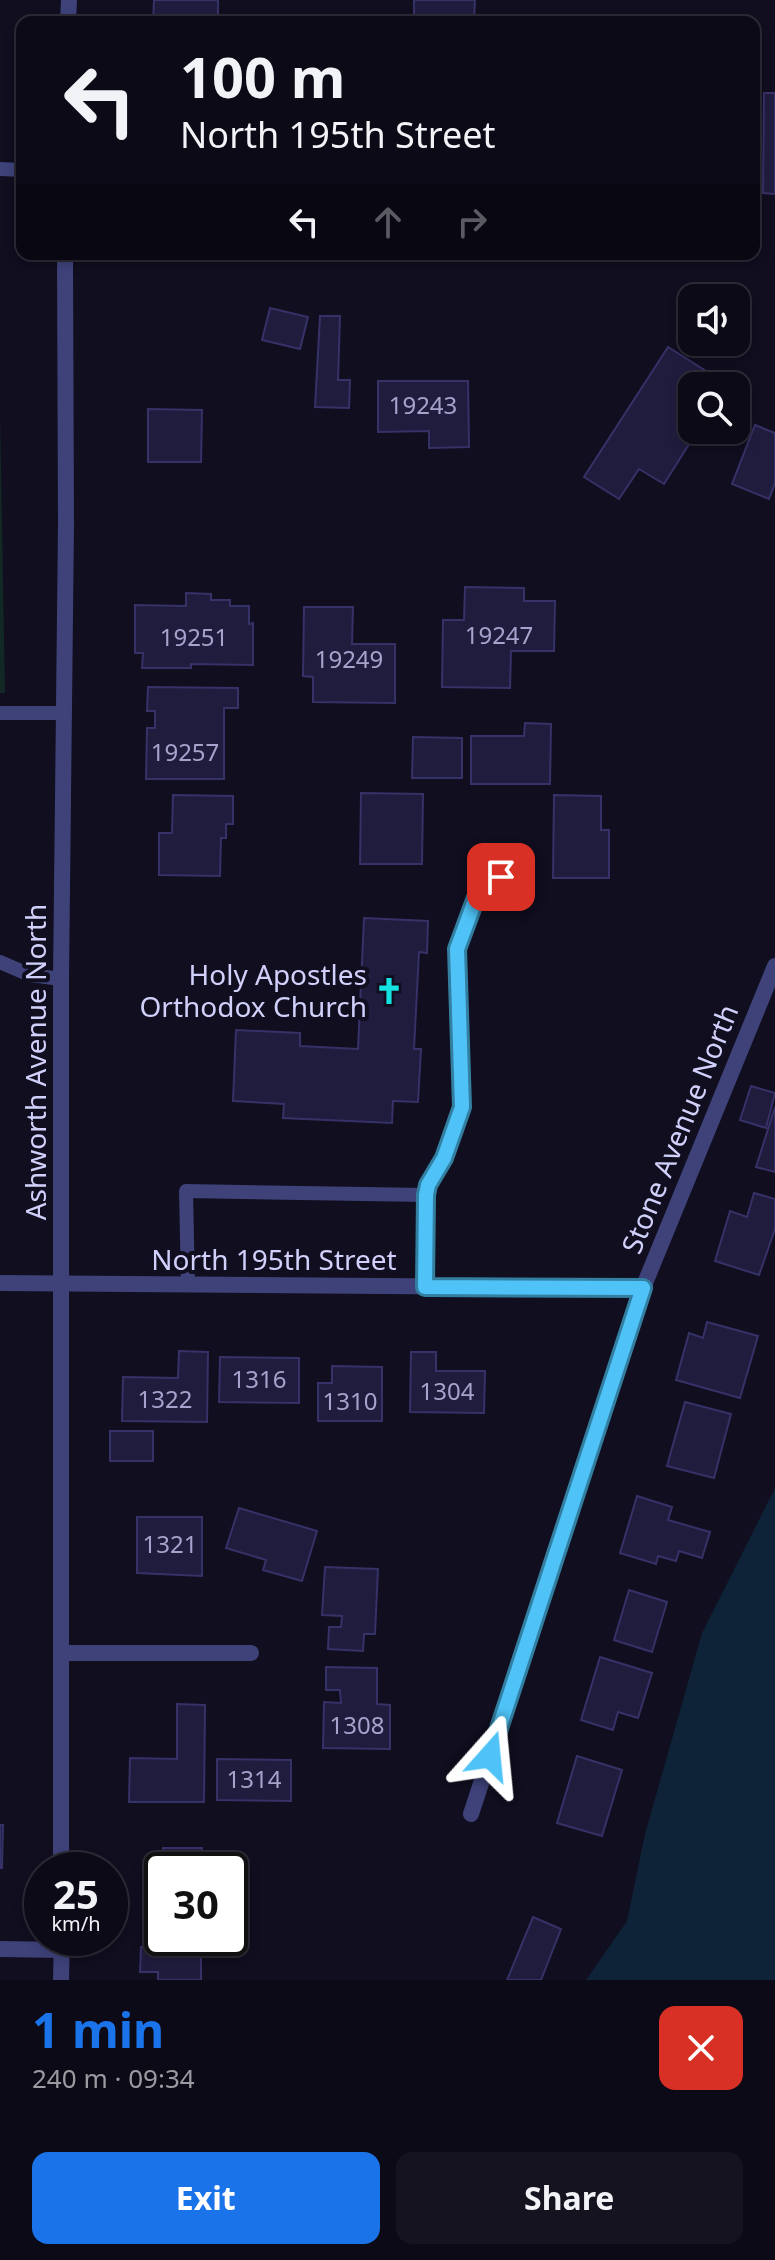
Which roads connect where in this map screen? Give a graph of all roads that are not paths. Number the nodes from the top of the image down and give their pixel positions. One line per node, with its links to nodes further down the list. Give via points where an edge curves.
1 (65, 260): 3 (street, Ashworth Avenue North)
2 (0, 713): 3 (lane)
3 (62, 713): 7 (street, Ashworth Avenue North)
4 (523, 867): 8 (lane, via 480,887 457,949 462,1107)
5 (0, 962): 7 (lane, via 30,975)
6 (775, 966): 13 (street, Stone Avenue North)
7 (61, 979): 10 (street, Ashworth Avenue North)
8 (426, 1195): 11 (lane, via 186,1191); 12 (lane)
9 (0, 1283): 10 (street, North 195th Street)
10 (62, 1284): 11 (street, North 195th Street); 14 (street, Ashworth Avenue North)
11 (188, 1285): 12 (street, North 195th Street)
12 (425, 1287): 13 (street, North 195th Street)
13 (643, 1288): 16 (street, Stone Avenue North)
14 (61, 1653): 15 (street); 17 (street, Ashworth Avenue North)
15 (251, 1653)
16 (471, 1814)
17 (61, 1852)
18 (24, 1947): 19 (street)
19 (0, 1949)
20 (62, 1956): 21 (street)
21 (61, 1980)

